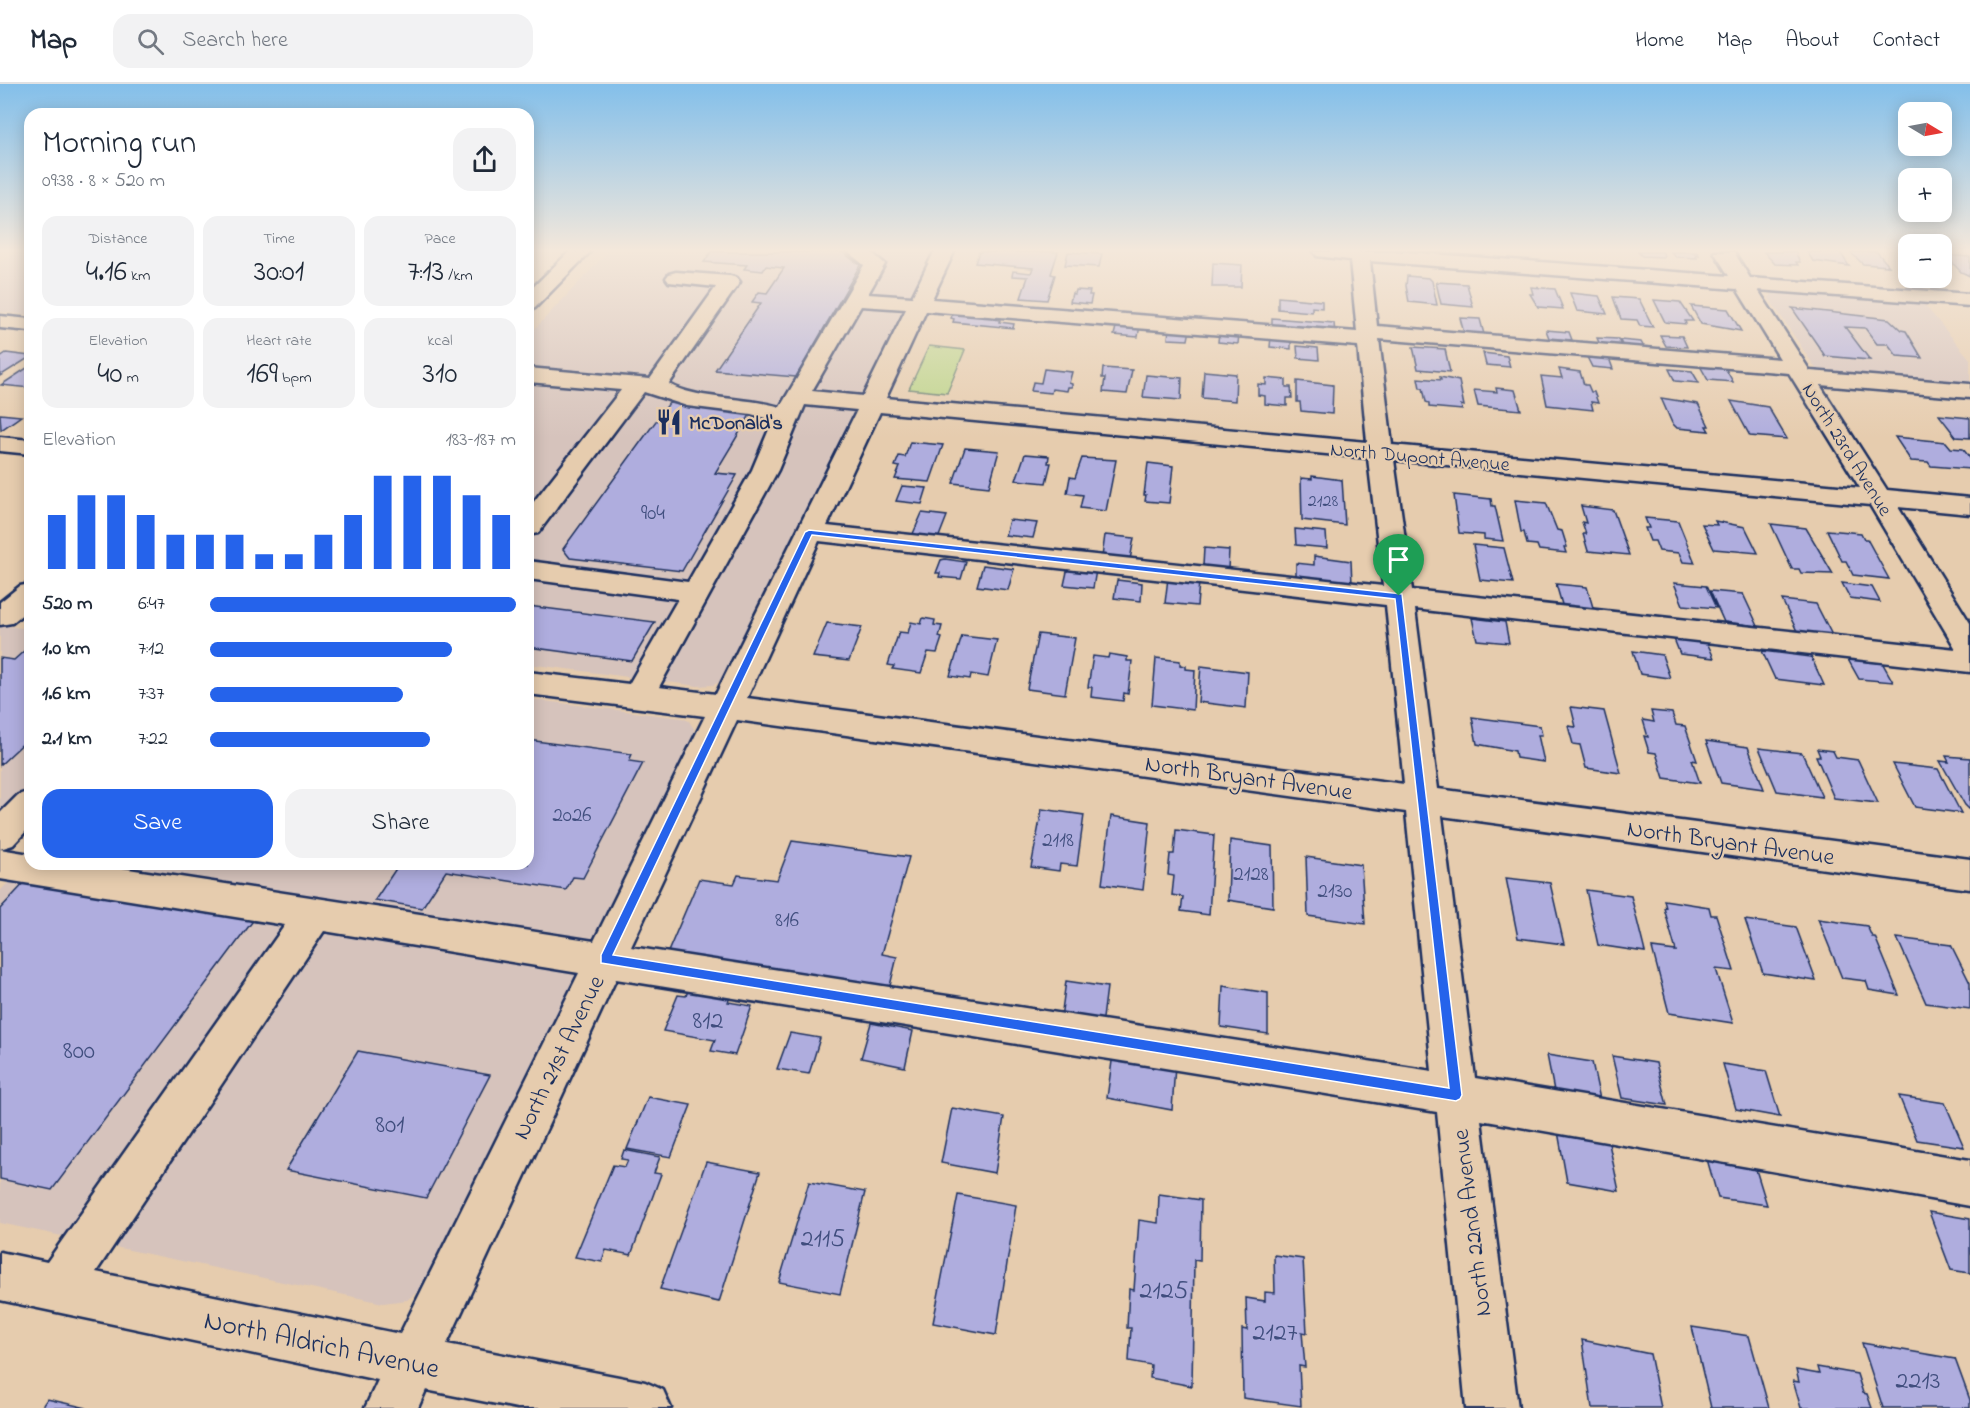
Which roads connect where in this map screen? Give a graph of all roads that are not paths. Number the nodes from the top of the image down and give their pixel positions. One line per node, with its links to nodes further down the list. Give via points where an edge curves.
1 (704, 314): 10 (street)
2 (846, 314): 13 (street)
3 (914, 314): 12 (street, North 21st Avenue)
4 (1057, 314): 7 (street)
5 (1366, 314): 7 (street, North 22nd Avenue)
6 (1762, 314): 8 (street, North 23rd Avenue)
7 (1369, 336): 8 (street); 16 (street, North 22nd Avenue)
8 (1799, 372): 11 (street); 17 (street, North 23rd Avenue)
9 (534, 376): 10 (street, North Dupont Avenue)
10 (647, 385): 13 (street, North Dupont Avenue, via 701,401); 19 (street)
11 (1970, 391)
12 (871, 404): 13 (street, North Dupont Avenue); 16 (street, North Dupont Avenue); 20 (street, North 21st Avenue)
13 (792, 407): 22 (street, via 765,470)
14 (0, 444): 15 (street)
15 (24, 446)
16 (1380, 452): 17 (street, North Dupont Avenue); 23 (street, North 22nd Avenue)
17 (1879, 498): 18 (street, North Dupont Avenue); 26 (street, North 23rd Avenue)
18 (1970, 506)
19 (534, 520)
20 (809, 532): 23 (street); 30 (street, North 21st Avenue)
21 (534, 571): 22 (street)
22 (697, 592): 29 (street)
23 (1399, 596): 27 (street); 31 (street, North 22nd Avenue)
24 (24, 601): 25 (street)
25 (11, 617)
26 (1970, 647)
27 (1970, 661)
28 (534, 683): 29 (street, North Bryant Avenue)
29 (638, 696): 30 (street, North Bryant Avenue)
30 (726, 706): 31 (street, North Bryant Avenue); 37 (street, North 21st Avenue)
31 (1420, 801): 35 (street, North Bryant Avenue); 38 (street, North 22nd Avenue)
32 (0, 864): 33 (street)
33 (24, 868)
34 (39, 870): 36 (street)
35 (1970, 874)
36 (315, 913): 37 (street); 41 (street)
37 (605, 959): 38 (street); 42 (street, North 21st Avenue)
38 (1456, 1095): 39 (street); 45 (street, North 22nd Avenue)
39 (1970, 1183)
40 (0, 1276): 41 (street, North Aldrich Avenue)
41 (57, 1288): 42 (street, North Aldrich Avenue)
42 (413, 1362): 43 (street, North 21st Avenue); 44 (street, North Aldrich Avenue)
43 (391, 1408)
44 (645, 1408)
45 (1492, 1408)

